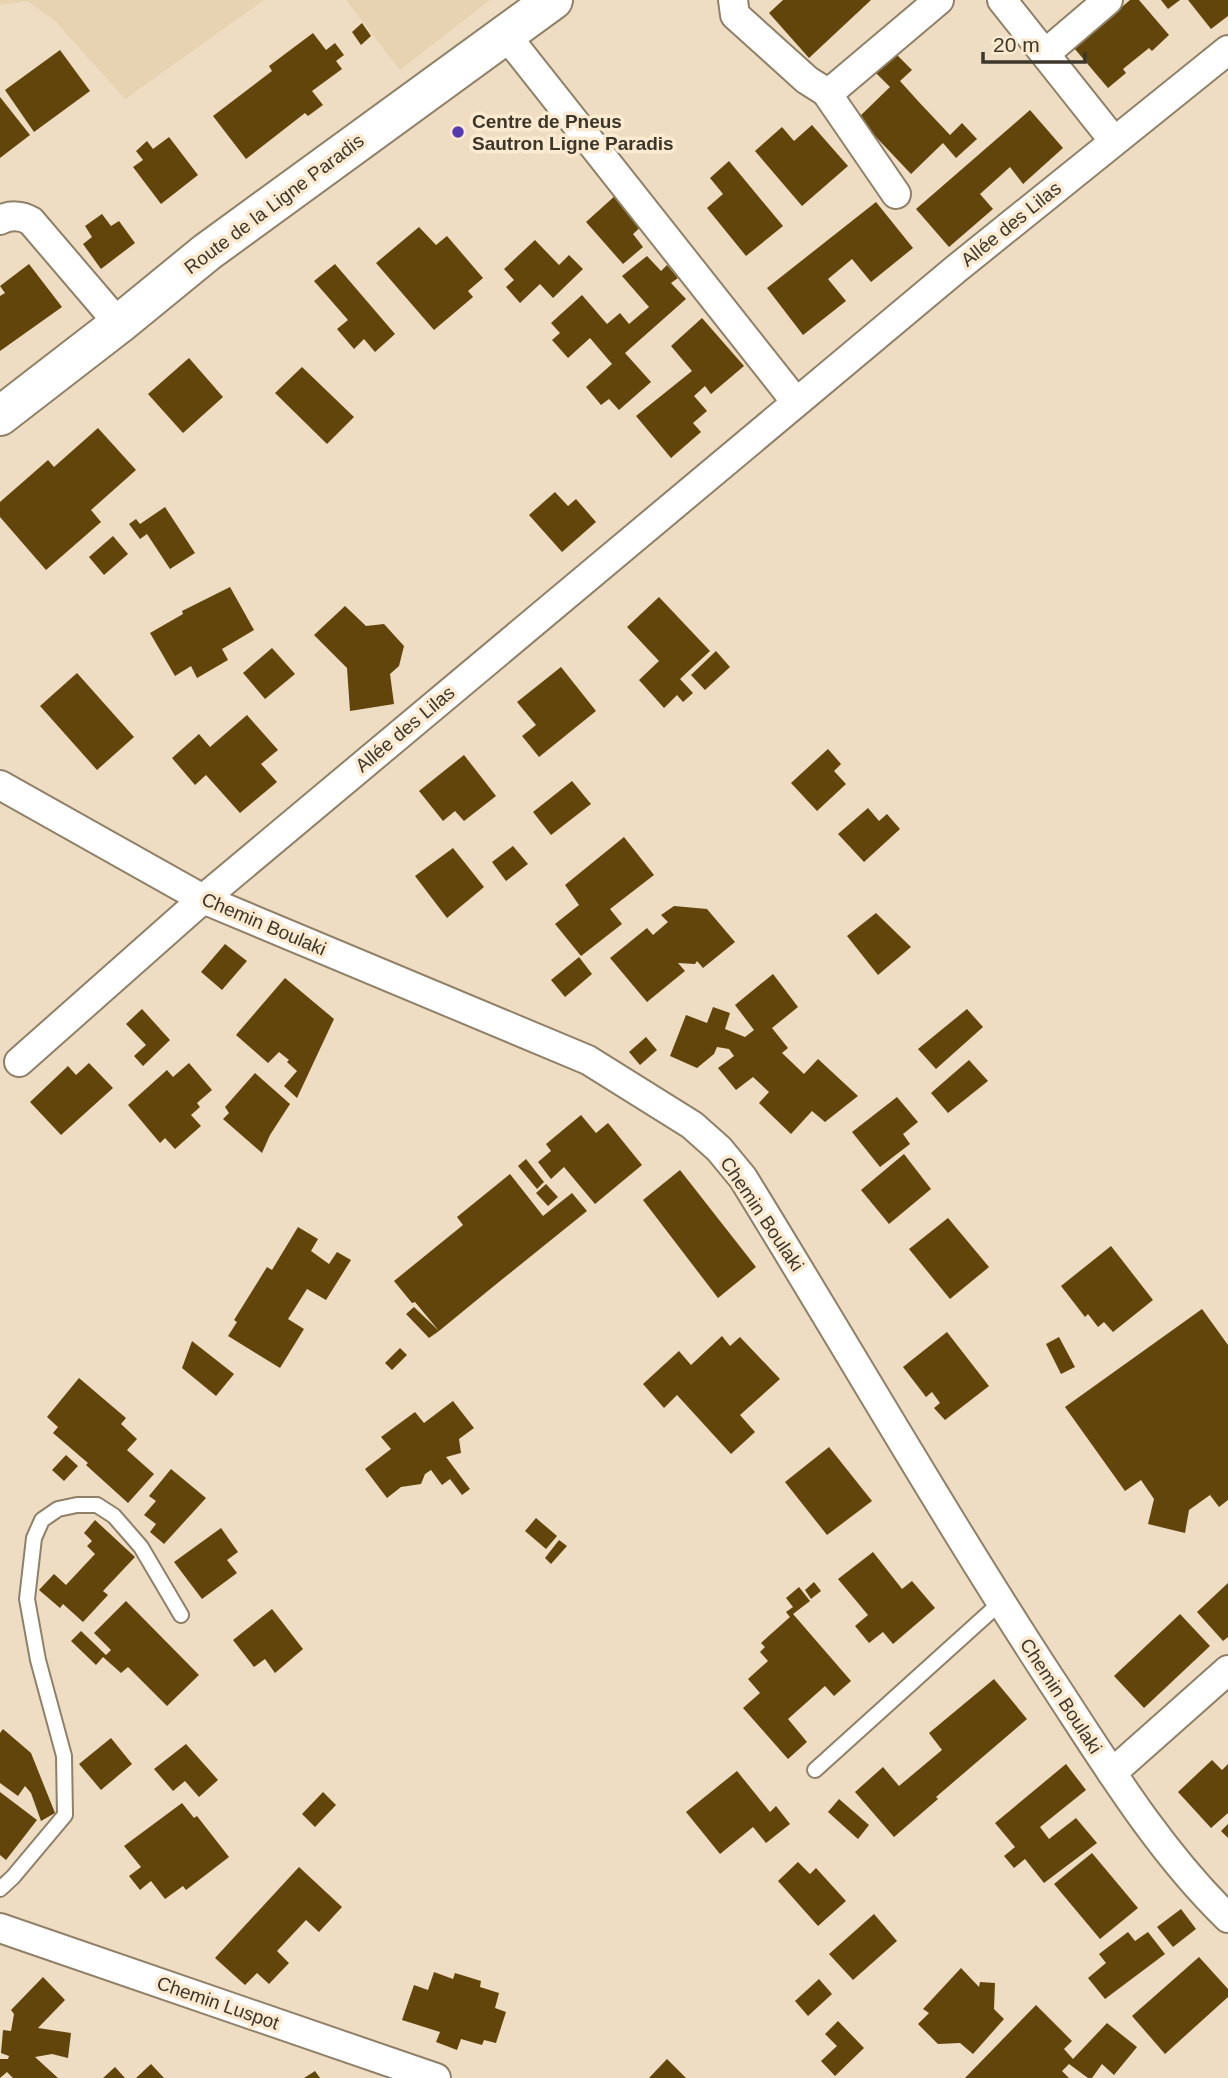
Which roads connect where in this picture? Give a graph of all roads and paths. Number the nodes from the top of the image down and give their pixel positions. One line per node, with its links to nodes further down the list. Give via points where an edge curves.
1 (553, 0): 6 (main road, Route de la Ligne Paradis)
2 (733, 0): 9 (street, via 735,15)
3 (939, 0): 9 (street)
4 (1002, 0): 8 (street)
5 (1108, 0): 8 (street)
6 (505, 34): 13 (main road, Route de la Ligne Paradis, via 206,252); 14 (street)
7 (1228, 50): 10 (street, Allée des Lilas)
8 (1046, 53): 10 (street)
9 (825, 92): 11 (street)
10 (1114, 141): 14 (street, Allée des Lilas)
11 (896, 194)
12 (0, 220): 13 (street, via 15,216 31,221)
13 (119, 324): 15 (main road, Route de la Ligne Paradis)
14 (796, 402): 17 (street, Allée des Lilas)
15 (0, 416)
16 (0, 785): 17 (street, Chemin Boulaki)
17 (203, 899): 18 (street, Allée des Lilas); 19 (street, Chemin Boulaki, via 588,1060 692,1125 743,1178)
18 (19, 1062)
19 (1000, 1603): 22 (lane); 23 (street, Chemin Boulaki)
20 (181, 1615): 24 (lane, via 141,1547 114,1516 97,1505 77,1505 58,1509 43,1520 34,1538 27,1599 64,1756 65,1815)
21 (1228, 1670): 23 (street)
22 (816, 1770)
23 (1112, 1773): 25 (street, Chemin Boulaki, via 1171,1854)
24 (0, 1889)
25 (1228, 1918)
26 (0, 1928): 27 (street, Chemin Luspot)
27 (436, 2078)

